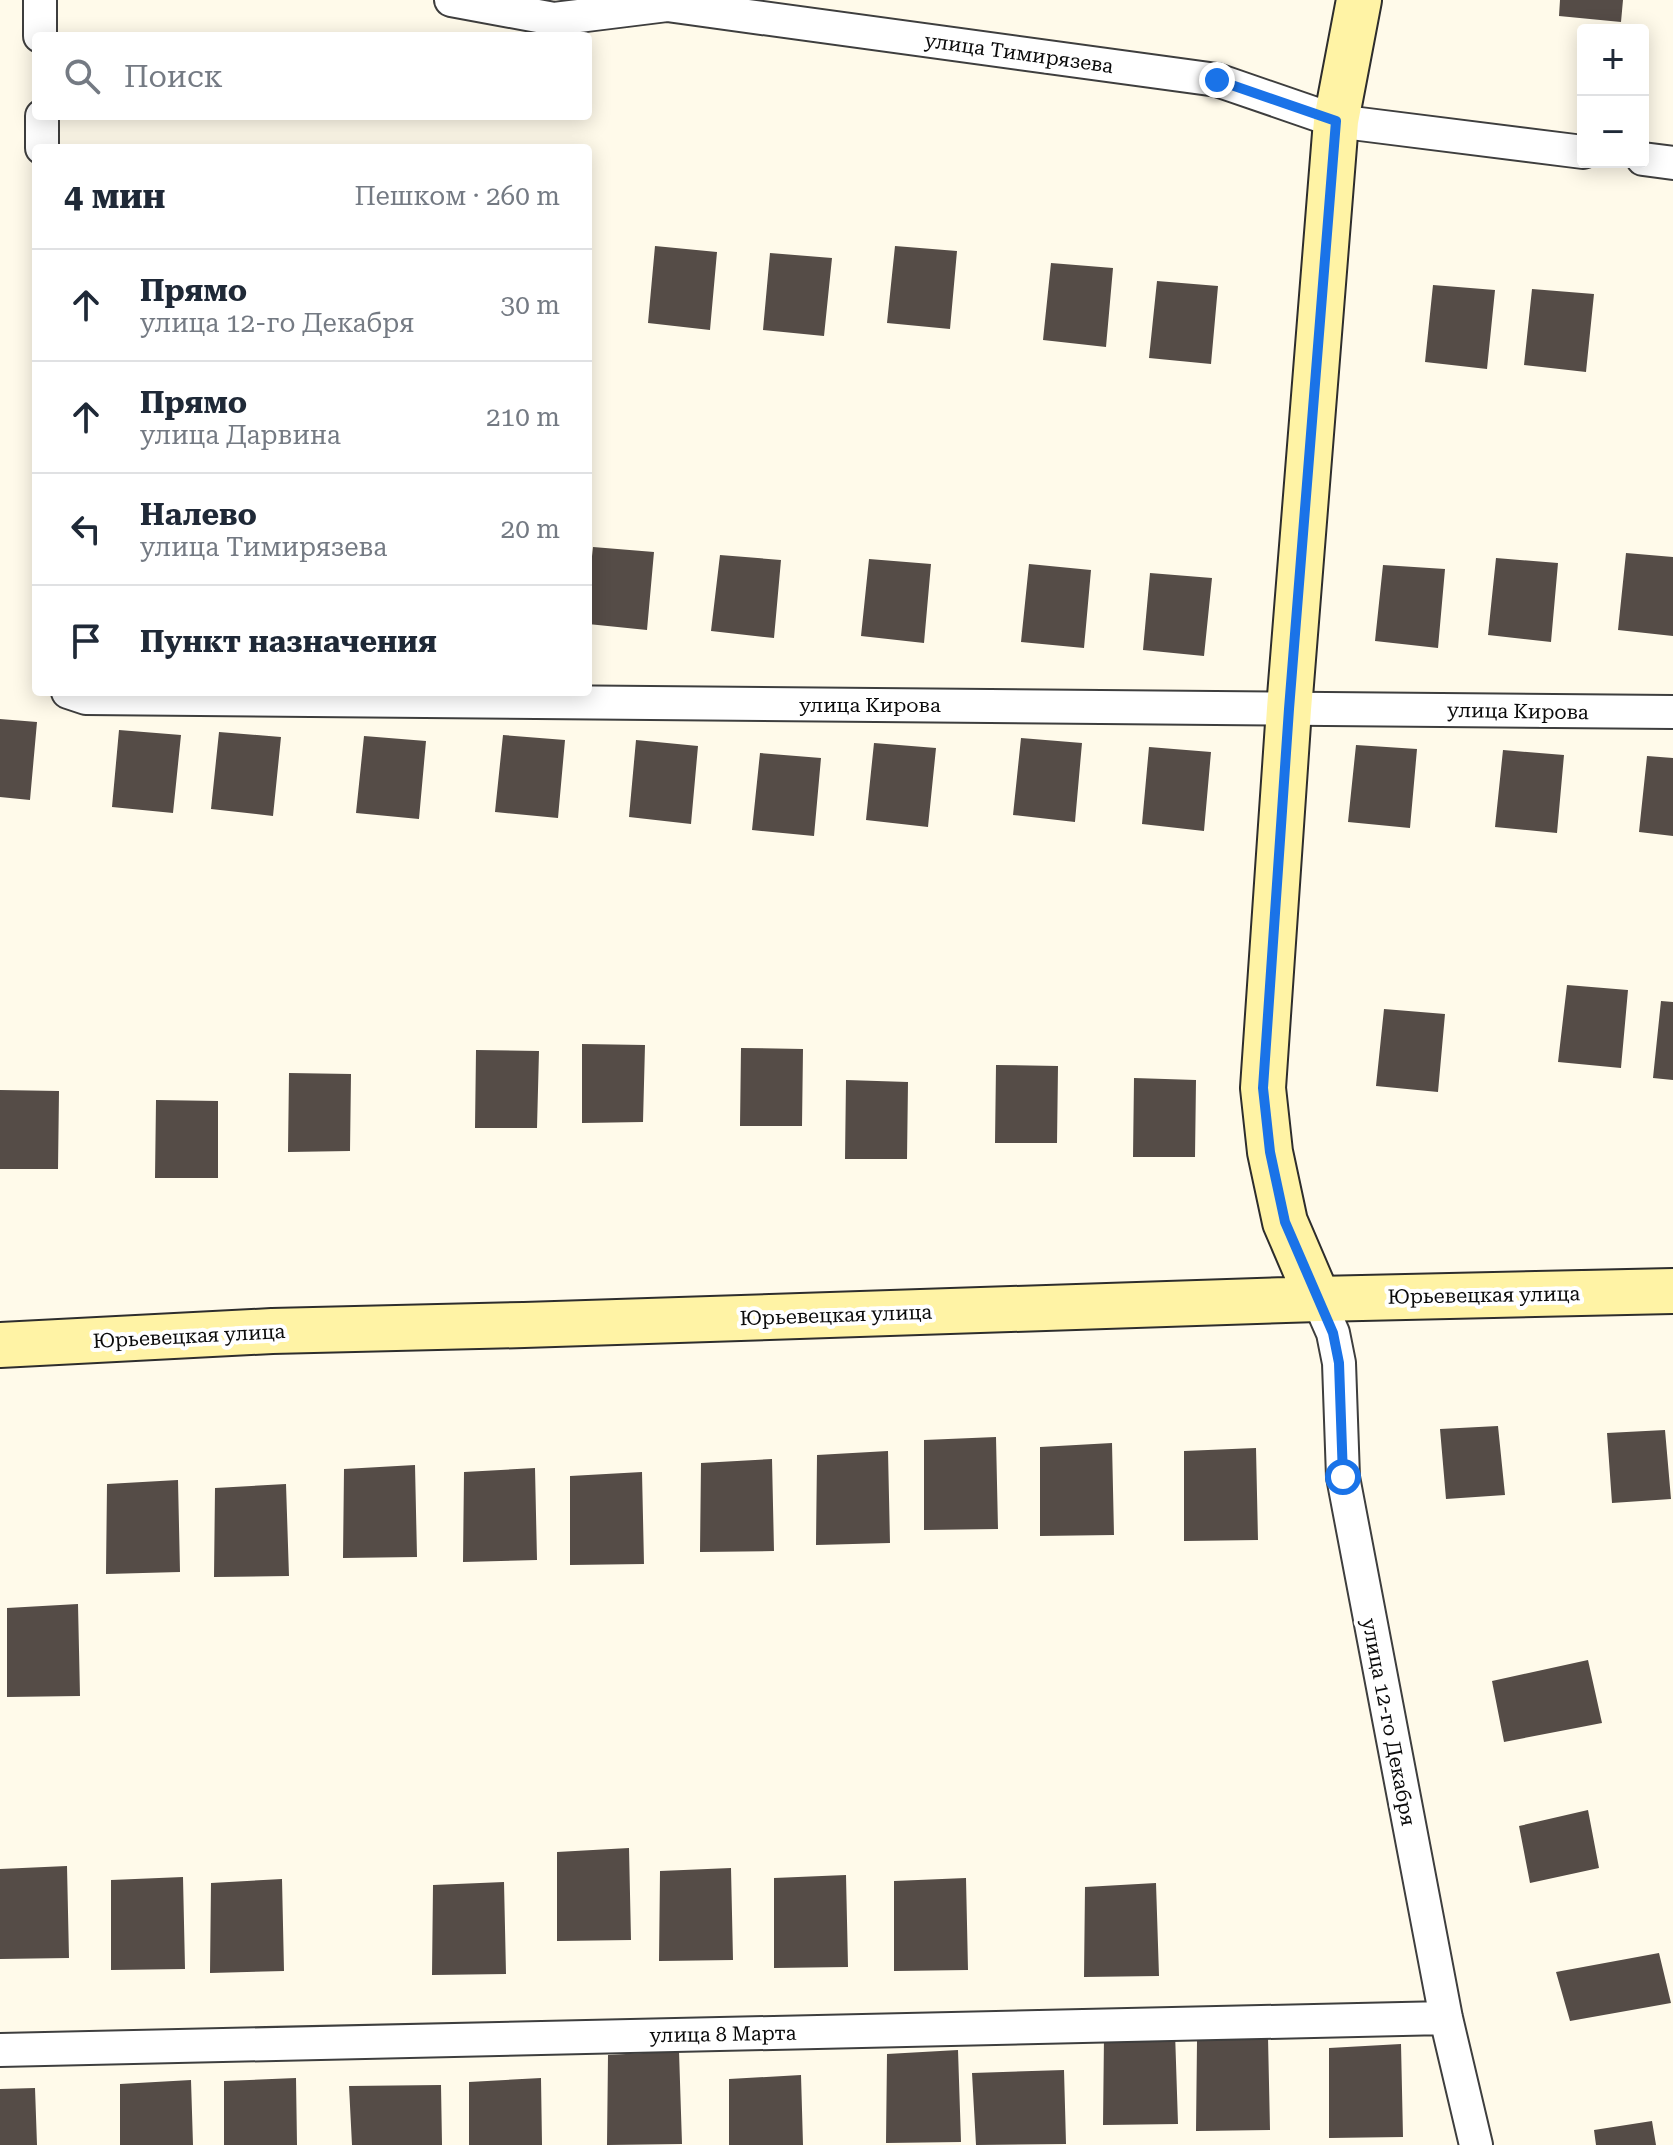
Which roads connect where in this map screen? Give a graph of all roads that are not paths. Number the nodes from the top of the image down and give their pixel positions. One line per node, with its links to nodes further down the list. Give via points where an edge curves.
1 (40, 0): 4 (street)
2 (451, 0): 6 (street, улица Тимирязева, via 554,19 667,5 793,22 1217,80)
3 (1359, 0): 6 (main road)
4 (40, 32)
5 (42, 120): 7 (street)
6 (1336, 121): 8 (street, улица Тимирязева); 12 (main road)
7 (42, 144)
8 (1577, 151)
9 (1649, 160): 10 (street)
10 (1673, 163)
11 (80, 696): 12 (street, улица Кирова)
12 (1289, 709): 13 (street, улица Кирова); 15 (main road, via 1263,1088 1285,1222)
13 (1673, 712)
14 (1673, 1291): 15 (main road, Юрьевецкая улица)
15 (1318, 1299): 16 (main road, Юрьевецкая улица, via 272,1331); 17 (street, улица 12-го Декабря, via 1339,1363 1343,1477)
16 (0, 1345)
17 (1446, 2018): 18 (street, улица 8 Марта); 19 (street, улица 12-го Декабря)
18 (0, 2050)
19 (1476, 2145)

